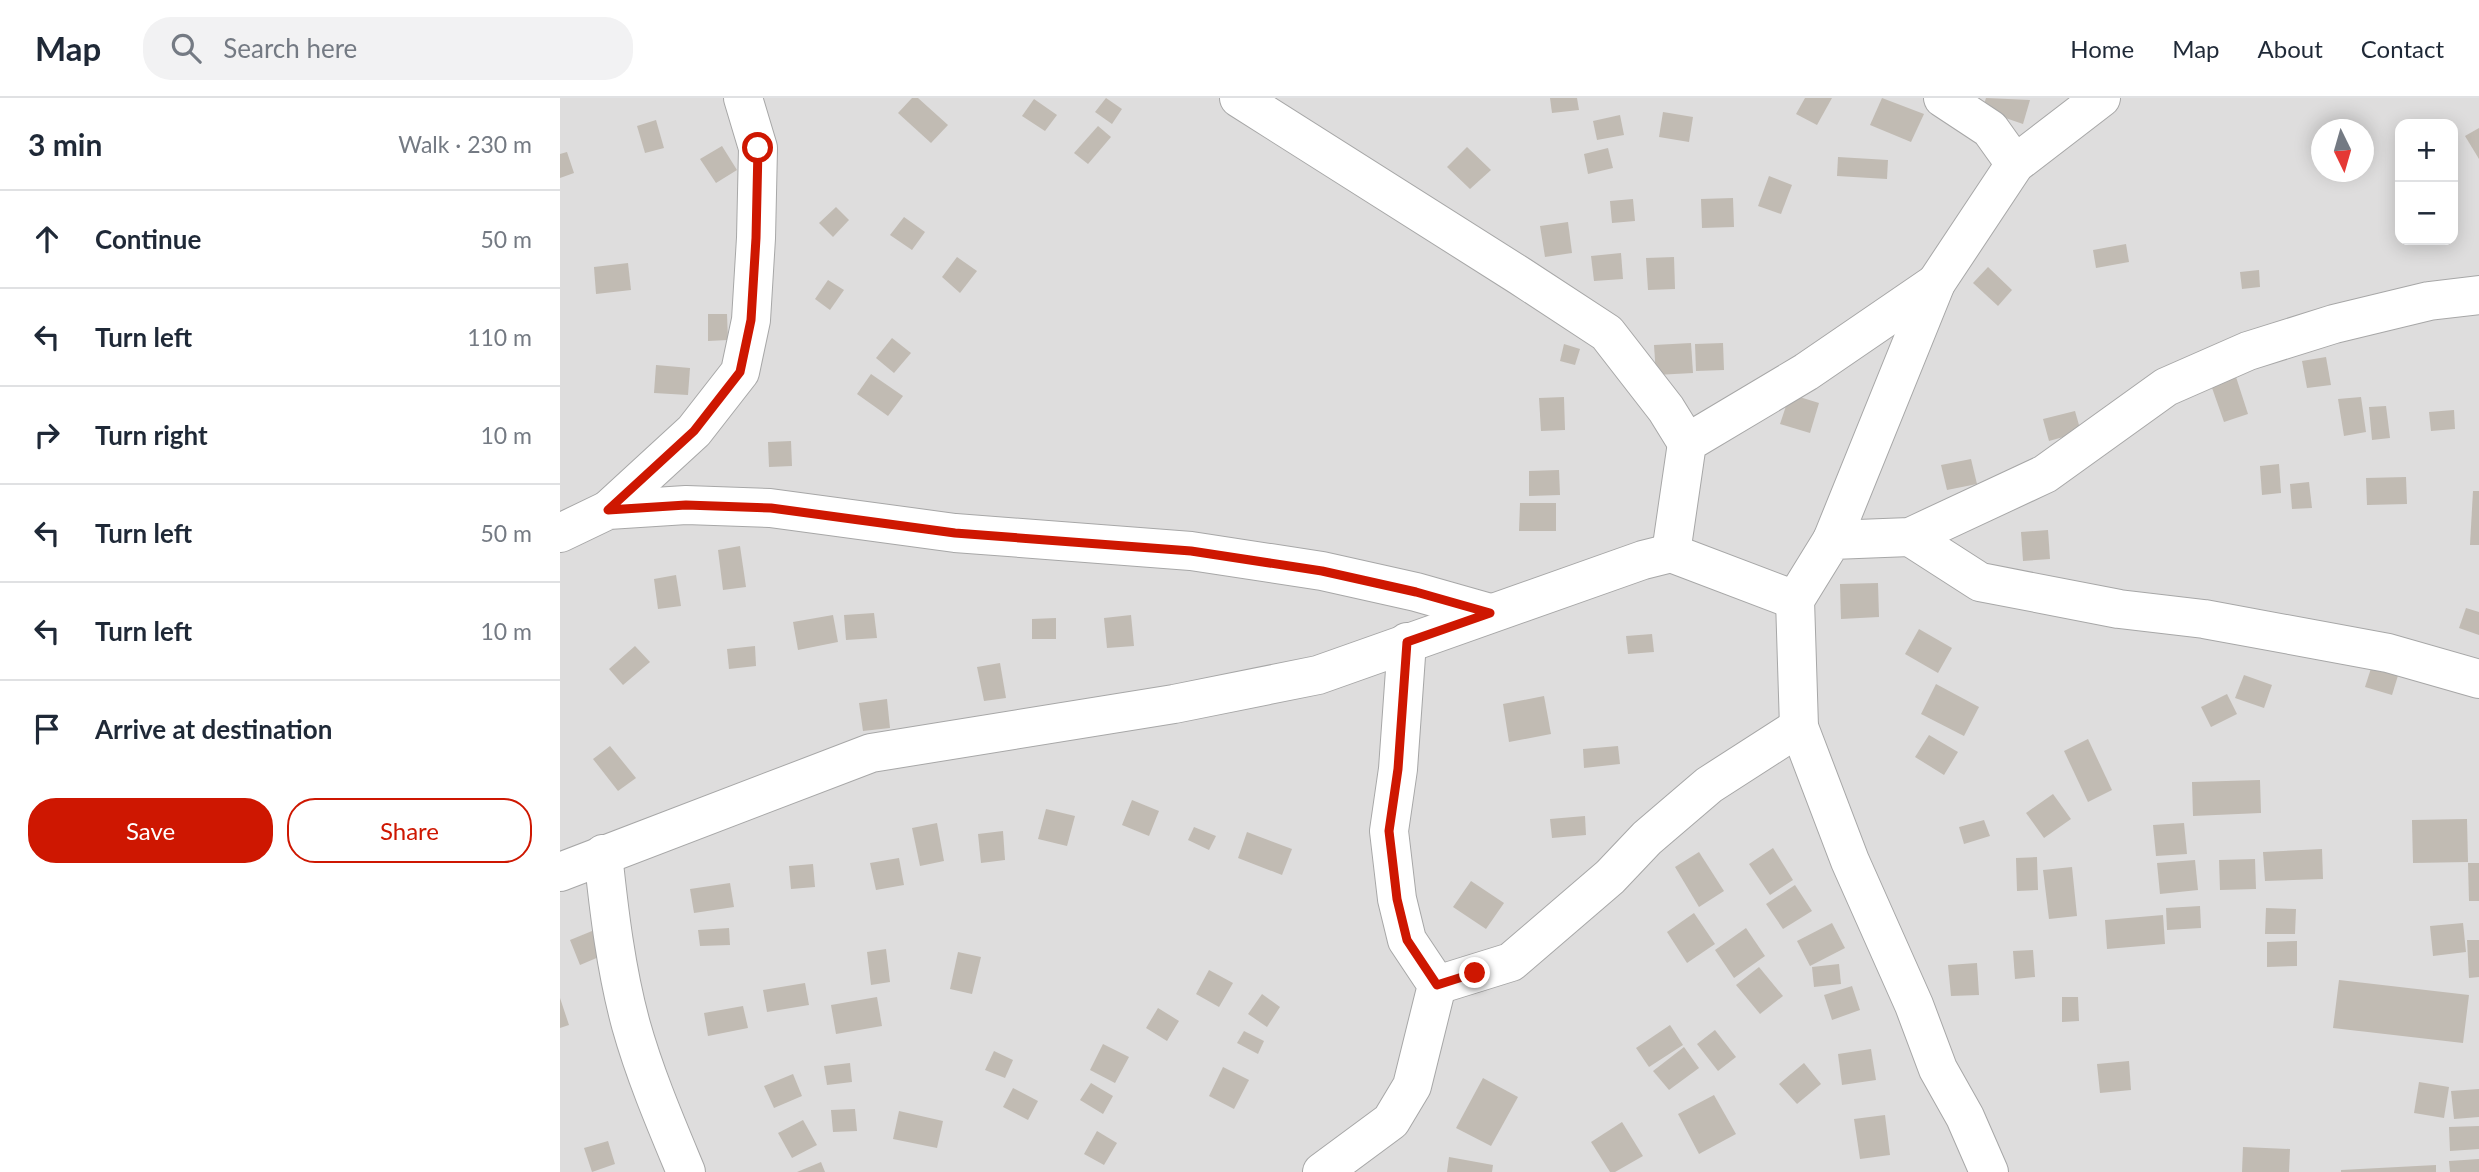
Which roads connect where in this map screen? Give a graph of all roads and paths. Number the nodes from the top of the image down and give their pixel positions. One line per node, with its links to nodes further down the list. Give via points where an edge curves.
1 (743, 98): 9 (street, via 758,148 751,320 740,372 694,431)
2 (1239, 98): 8 (street, via 1606,333 1667,409)
3 (2101, 98): 5 (street)
4 (1959, 104): 5 (street, via 1990,129)
5 (2015, 164): 6 (street)
6 (1936, 283): 8 (street, via 1806,372); 12 (street)
7 (2479, 295): 11 (street, via 2429,301 2346,321 2248,351 2166,387 2045,474)
8 (1687, 443): 13 (street)
9 (608, 510): 10 (street); 15 (street, via 686,505 771,508 955,533 1191,551 1322,571)
10 (560, 533)
11 (1910, 537): 12 (street); 17 (street, via 1980,582 2375,651)
12 (1832, 540): 14 (street)
13 (1671, 553): 14 (street); 15 (street)
14 (1795, 600): 18 (street)
15 (1490, 613): 16 (street)
16 (1407, 642): 19 (street, via 1305,677 1174,704 871,753); 21 (street, via 1389,831 1407,940)
17 (2479, 679)
18 (1799, 727): 21 (street, via 1709,785 1511,962); 24 (street, via 1938,1069)
19 (603, 854): 20 (street); 22 (street, via 608,910 631,1025)
20 (560, 872)
21 (1437, 985): 23 (street, via 1412,1086 1391,1121)
22 (686, 1172)
23 (1322, 1172)
24 (1989, 1172)

